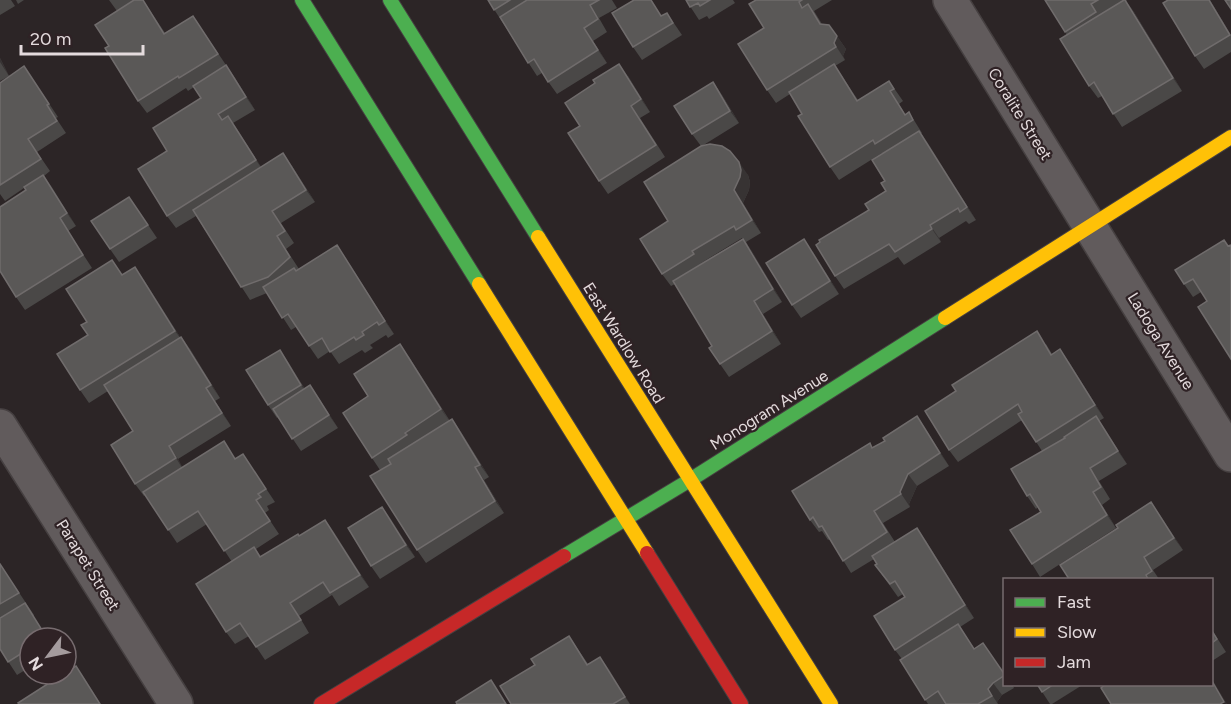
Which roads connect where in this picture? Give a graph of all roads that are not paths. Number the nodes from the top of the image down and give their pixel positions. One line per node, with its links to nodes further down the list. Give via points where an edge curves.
1 (302, 0): 9 (main road)
2 (390, 0): 8 (main road, East Wardlow Road)
3 (950, 0): 5 (street, Coralite Street)
4 (1231, 137): 5 (main road, Monogram Avenue)
5 (1090, 227): 7 (street, Ladoga Avenue); 8 (main road, Monogram Avenue)
6 (0, 426): 10 (street, Parapet Street)
7 (1231, 455)
8 (690, 480): 9 (main road, Monogram Avenue); 13 (main road, East Wardlow Road)
9 (625, 519): 11 (main road, Monogram Avenue); 12 (main road)
10 (176, 704)
11 (321, 704)
12 (741, 704)
13 (831, 704)

